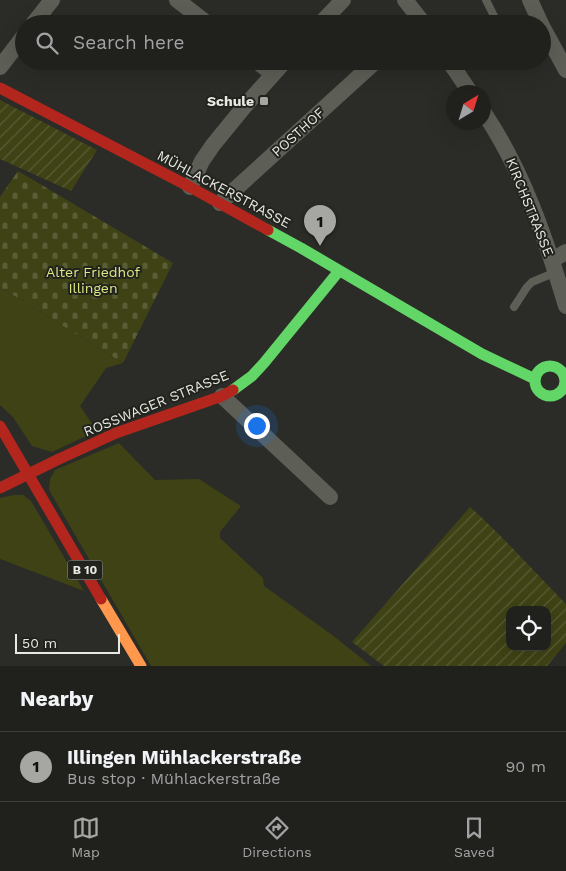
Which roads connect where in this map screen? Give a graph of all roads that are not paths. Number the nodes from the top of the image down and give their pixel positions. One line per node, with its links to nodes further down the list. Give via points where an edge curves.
1 (52, 0): 7 (street)
2 (177, 0): 8 (street)
3 (342, 0): 9 (street)
4 (405, 0): 10 (street)
5 (486, 0): 11 (lane)
6 (530, 0): 12 (street)
7 (40, 15)
8 (196, 15)
9 (328, 15)
10 (417, 15)
11 (494, 15)
12 (537, 15)
13 (551, 42): 20 (street)
14 (15, 48): 15 (street)
15 (0, 67)
16 (268, 70): 21 (street)
17 (277, 70): 21 (street)
18 (366, 70): 26 (street, POSTHOF)
19 (459, 70): 22 (street)
20 (566, 70)
21 (273, 74): 25 (street, via 213,145)
22 (466, 85)
23 (0, 88): 25 (street, MÜHLACKERSTRASSE)
24 (491, 125): 27 (street, KIRCHSTRASSE, via 516,167)
25 (190, 187): 26 (street, MÜHLACKERSTRASSE)
26 (220, 203): 28 (street, MÜHLACKERSTRASSE)
27 (558, 261): 29 (street, KIRCHSTRASSE); 30 (lane, via 527,287)
28 (339, 271): 32 (street, MÜHLACKERSTRASSE, via 482,354); 33 (street, ROSSWAGER STRASSE, via 252,376)
29 (566, 306)
30 (514, 307)
31 (565, 377): 32 (street, via 559,369 548,366 538,372); 32 (street, via 559,398 541,393)
32 (536, 379)
33 (222, 396): 35 (street, ROSSWAGER STRASSE, via 116,433); 37 (street)
34 (0, 426): 35 (street, B 10)
35 (28, 475): 36 (street, ROSSWAGER STRASSE); 38 (street, B 10)
36 (0, 488)
37 (330, 497)
38 (141, 666)

